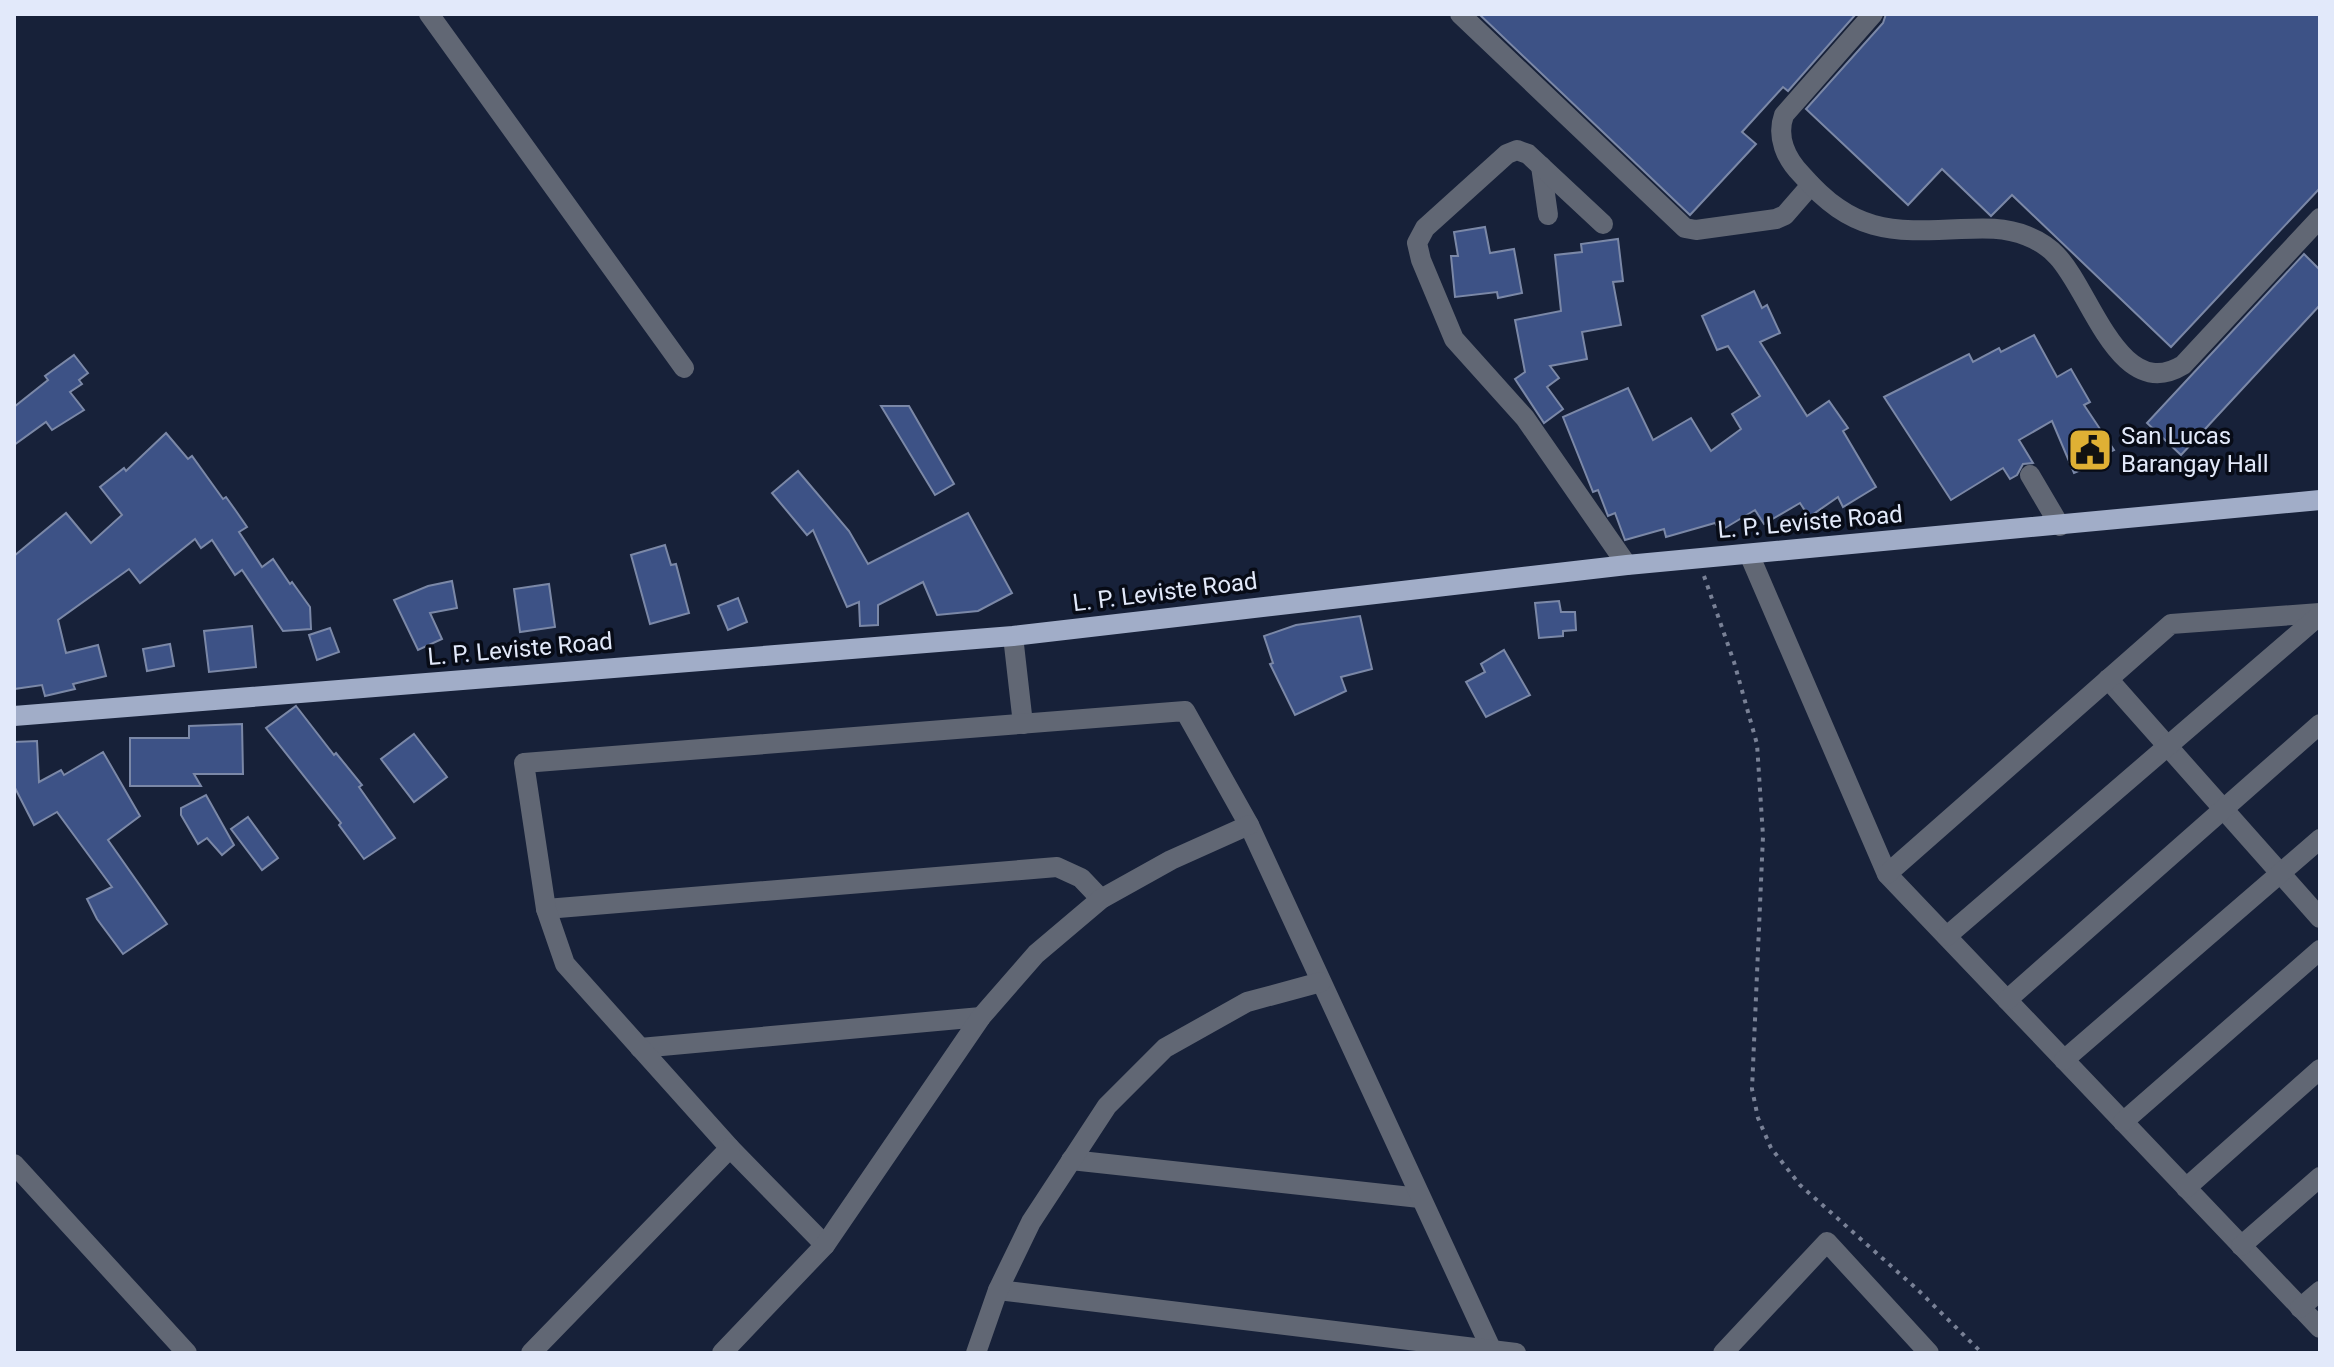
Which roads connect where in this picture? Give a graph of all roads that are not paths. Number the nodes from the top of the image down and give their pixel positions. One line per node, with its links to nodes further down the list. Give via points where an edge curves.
1 (429, 14): 9 (street)
2 (1460, 14): 5 (street, via 1685,228 1776,219)
3 (1873, 14): 5 (street, via 1784,115 1785,148)
4 (1541, 166): 6 (street); 8 (street); 14 (street, via 1523,151 1507,154 1420,234 1418,252 1454,339 1525,418)
5 (1811, 185): 7 (street, via 1872,226 1913,231 1989,228 2039,242 2063,263 2123,357 2152,375 2189,361)
6 (1548, 215)
7 (2320, 218)
8 (1603, 224)
9 (684, 368)
10 (2030, 475): 12 (street)
11 (2320, 500): 12 (main road, L. P. Leviste Road)
12 (2060, 526): 13 (main road, L. P. Leviste Road)
13 (1749, 554): 14 (main road, L. P. Leviste Road); 26 (street)
14 (1627, 565): 16 (main road, L. P. Leviste Road)
15 (2320, 614): 17 (street, via 2171,624); 21 (street)
16 (1013, 636): 18 (main road, L. P. Leviste Road); 19 (street)
17 (2108, 679): 21 (street); 26 (street)
18 (14, 716)
19 (1023, 724): 23 (street, via 1185,711); 28 (street, via 524,763)
20 (2320, 724): 22 (street)
21 (2168, 746): 22 (street); 30 (street)
22 (2224, 809): 25 (street); 33 (street)
23 (1249, 825): 27 (street); 32 (street)
24 (2320, 839): 25 (street)
25 (2280, 873): 29 (street); 36 (street)
26 (1887, 874): 30 (street)
27 (1101, 899): 28 (street, via 1081,878 1057,867); 34 (street, via 1036,954)
28 (546, 909): 35 (street, via 565,964)
29 (2320, 918)
30 (1947, 936): 33 (street)
31 (2320, 950): 38 (street)
32 (1321, 982): 40 (street, via 1247,1002 1165,1048 1107,1106); 44 (street)
33 (2007, 1000): 36 (street)
34 (981, 1017): 35 (street); 45 (street)
35 (640, 1048): 39 (street)
36 (2064, 1060): 38 (street)
37 (2320, 1069): 43 (street)
38 (2123, 1122): 43 (street)
39 (730, 1148): 45 (street); 53 (street)
40 (1071, 1160): 44 (street); 47 (street, via 1031,1222)
41 (14, 1164): 52 (street)
42 (2320, 1177): 46 (street)
43 (2186, 1188): 46 (street)
44 (1420, 1198): 51 (street)
45 (825, 1245): 54 (street)
46 (2241, 1246): 49 (street)
47 (998, 1290): 51 (street); 55 (street)
48 (2320, 1291): 49 (street)
49 (2300, 1308): 50 (street)
50 (2320, 1328)
51 (1492, 1351): 56 (street)
52 (187, 1353)
53 (531, 1353)
54 (722, 1353)
55 (976, 1353)
56 (1516, 1353)
57 (1723, 1353): 58 (street, via 1827,1242)
58 (1929, 1353)

